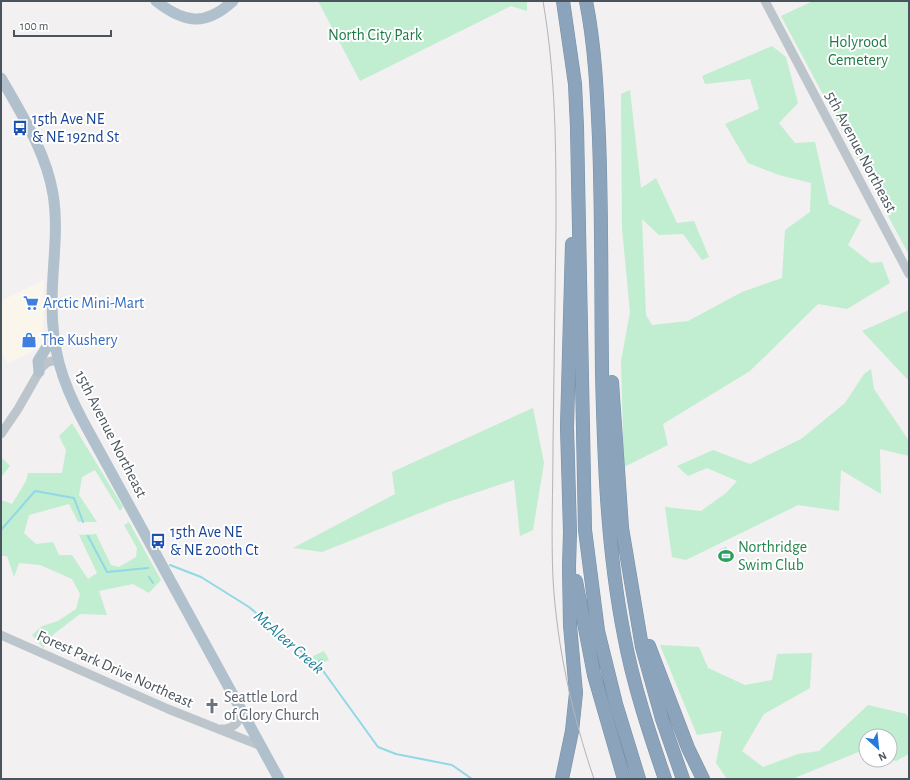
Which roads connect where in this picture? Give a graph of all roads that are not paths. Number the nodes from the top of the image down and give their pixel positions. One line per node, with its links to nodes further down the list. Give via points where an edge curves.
1 (156, 1): 2 (main road, via 186,20 201,19 215,14)
2 (232, 1)
3 (563, 1): 7 (highway, via 575,84)
4 (586, 1): 8 (highway, via 597,95)
5 (765, 1): 9 (street, 5th Avenue Northeast)
6 (1, 78): 10 (main road, 15th Avenue Northeast, via 36,140 53,194 57,228 52,303)
7 (578, 157): 14 (highway, via 572,239 567,427); 24 (highway, via 585,530 598,631 616,704)
8 (602, 269): 15 (highway, via 619,502); 25 (highway, via 604,411 609,522 615,581 633,674)
9 (909, 274)
10 (53, 337): 11 (main road, 15th Avenue Northeast); 12 (main road, via 38,361)
11 (57, 360): 12 (street, via 46,363); 17 (main road, 15th Avenue Northeast, via 70,397)
12 (39, 372): 13 (street)
13 (1, 434)
14 (570, 532): 22 (highway, via 570,625 576,693 572,731); 23 (highway, via 587,645)
15 (633, 594): 20 (highway, via 648,645); 26 (highway, via 651,684)
16 (1, 635): 18 (street, Forest Park Drive Northeast)
17 (242, 710): 18 (street, via 236,725 230,729); 19 (main road, 15th Avenue Northeast)
18 (217, 729): 19 (street, Forest Park Drive Northeast)
19 (262, 746): 21 (main road, 15th Avenue Northeast)
20 (688, 748): 27 (highway, via 688,757); 28 (highway)
21 (280, 779)
22 (562, 779)
23 (624, 779)
24 (639, 779)
25 (665, 779)
26 (683, 779)
27 (697, 779)
28 (703, 779)

